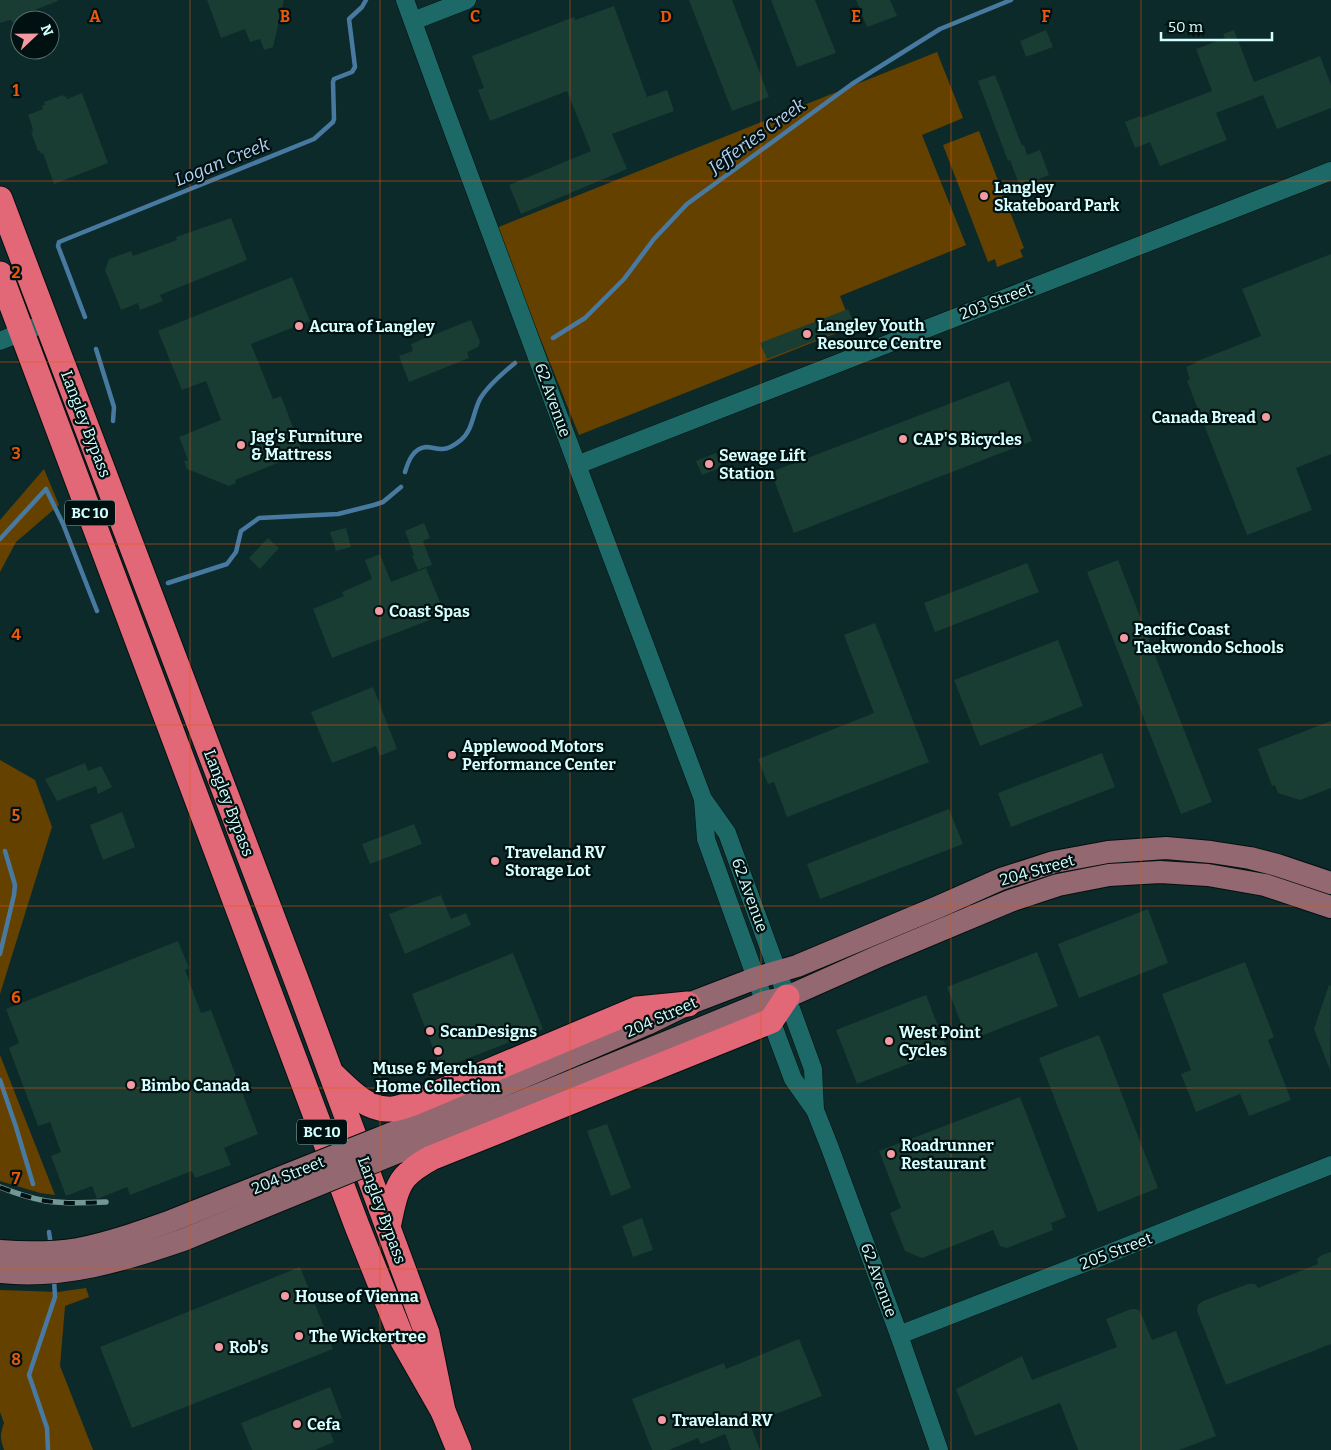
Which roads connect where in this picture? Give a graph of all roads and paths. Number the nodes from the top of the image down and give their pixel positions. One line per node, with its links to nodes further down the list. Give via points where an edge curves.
1 (406, 0): 3 (street, 62 Avenue)
2 (467, 0): 3 (street)
3 (413, 21): 9 (street, 62 Avenue)
4 (1331, 171): 9 (street, 203 Street)
5 (0, 199): 7 (highway, Langley Bypass / BC 10)
6 (0, 274): 8 (highway, Langley Bypass / BC 10)
7 (48, 322): 8 (street); 17 (highway, Langley Bypass / BC 10)
8 (11, 337): 25 (highway, Langley Bypass / BC 10, via 403,1341)
9 (577, 465): 10 (street, 62 Avenue)
10 (703, 799): 13 (street, 62 Avenue, via 727,833); 14 (street, 62 Avenue, via 706,839)
11 (1331, 883): 13 (main road, 204 Street, via 1250,858 1211,852 1166,848 1108,852 1054,862 1001,879 802,964)
12 (1331, 907): 16 (main road, 204 Street, via 1265,885 1208,875 1160,872 1108,875 1058,885 1010,901 896,949)
13 (778, 971): 14 (main road, 204 Street); 16 (street, 62 Avenue)
14 (756, 978): 15 (main road, 204 Street); 16 (street, 62 Avenue)
15 (688, 1004): 17 (highway, via 637,1009 389,1110 374,1107 358,1097); 19 (main road, 204 Street)
16 (774, 1007): 18 (street, 62 Avenue, via 793,1079); 18 (street, 62 Avenue, via 814,1070); 19 (main road, 204 Street); 21 (highway, via 416,1166 398,1189)
17 (331, 1073): 21 (highway, Langley Bypass / BC 10)
18 (815, 1110): 24 (street, 62 Avenue)
19 (394, 1143): 22 (main road, 204 Street, bridge, via 134,1234 56,1251); 23 (main road, 204 Street, bridge, via 183,1240 153,1250 89,1267 37,1273)
20 (1331, 1165): 24 (street, 205 Street)
21 (388, 1226): 25 (highway, Langley Bypass / BC 10, via 427,1333)
22 (0, 1251)
23 (0, 1272)
24 (900, 1335): 27 (street, 62 Avenue)
25 (443, 1411): 26 (highway, Langley Bypass / BC 10)
26 (459, 1450)
27 (940, 1450)

